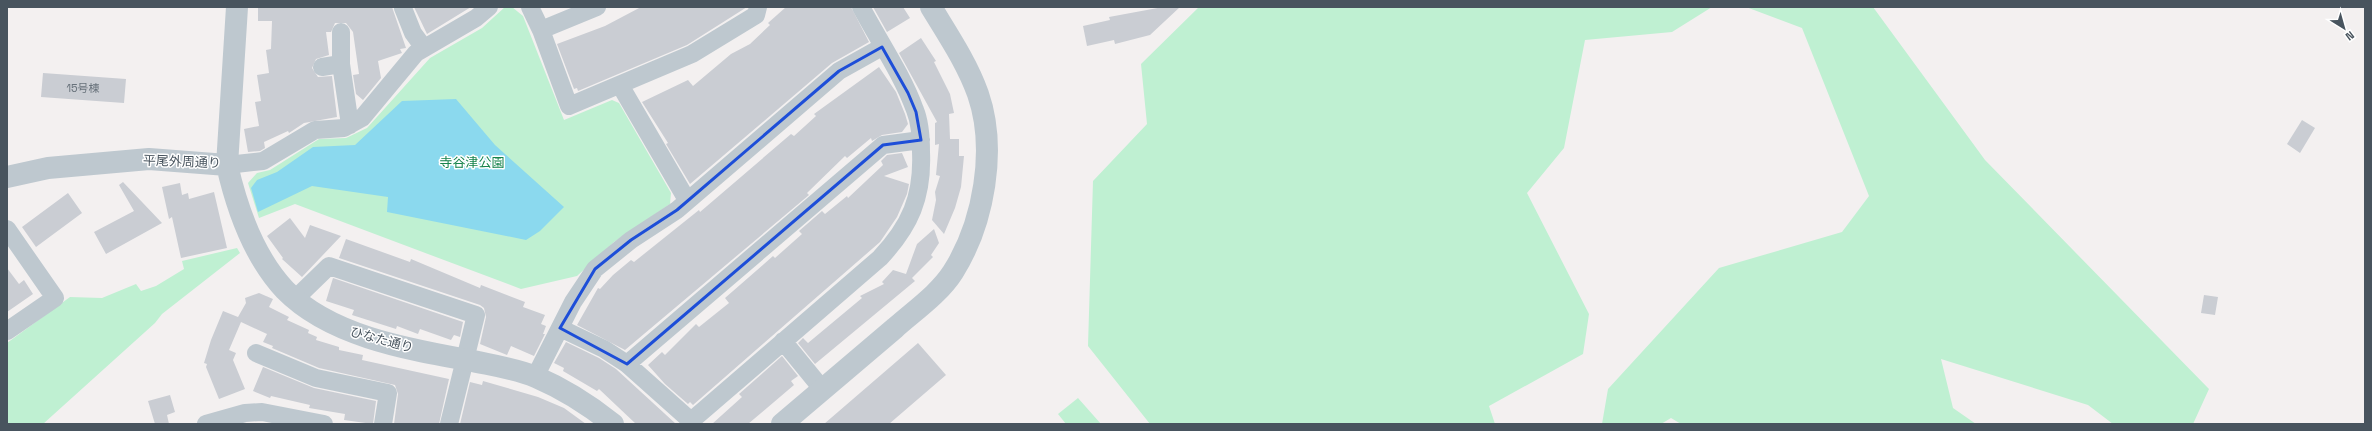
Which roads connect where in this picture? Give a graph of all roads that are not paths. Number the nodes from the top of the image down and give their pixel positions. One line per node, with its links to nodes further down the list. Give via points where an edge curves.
1 (237, 7): 18 (street, 平尾外周通り)
2 (489, 7): 12 (street, via 476,18)
3 (530, 7): 9 (street)
4 (597, 7): 9 (street)
5 (758, 7): 15 (street, via 756,15 692,54)
6 (861, 7): 11 (street)
7 (931, 7): 30 (street, via 967,68 978,96 985,127 987,161 975,226 953,272 930,297)
8 (403, 8): 12 (street, via 413,33)
9 (541, 30): 15 (street, via 569,106)
10 (342, 32): 13 (street)
11 (882, 47): 17 (street, via 916,112); 20 (street, via 839,71)
12 (424, 48): 16 (street, via 416,54 362,118)
13 (341, 64): 14 (street); 16 (street)
14 (322, 67)
15 (620, 85): 20 (street)
16 (350, 125): 18 (street, via 344,128 315,130 263,162)
17 (921, 140): 25 (street, via 922,174 917,198 896,240 880,258); 28 (street, via 883,145)
18 (227, 165): 19 (street, 平尾外周通り, via 149,158 48,168); 22 (street, ひなた通り, via 233,192 262,258 284,289)
19 (7, 177)
20 (687, 200): 23 (street, via 677,210 630,240 595,269 573,302)
21 (7, 229): 24 (street, via 55,298)
22 (295, 299): 27 (street, ひなた通り, via 345,330 378,341); 27 (street, via 329,266 476,315)
23 (560, 328): 28 (street, via 604,349); 29 (street)
24 (7, 331)
25 (783, 341): 28 (street, via 691,422); 30 (street)
26 (256, 353): 34 (street, via 316,378 388,393)
27 (464, 360): 29 (street, ひなた通り); 35 (street)
28 (628, 364)
29 (535, 377): 36 (street, ひなた通り, via 585,402)
30 (824, 390): 37 (street)
31 (245, 418): 32 (street); 33 (street, via 262,412)
32 (206, 424)
33 (324, 424)
34 (384, 424)
35 (449, 424)
36 (612, 424)
37 (782, 424)

